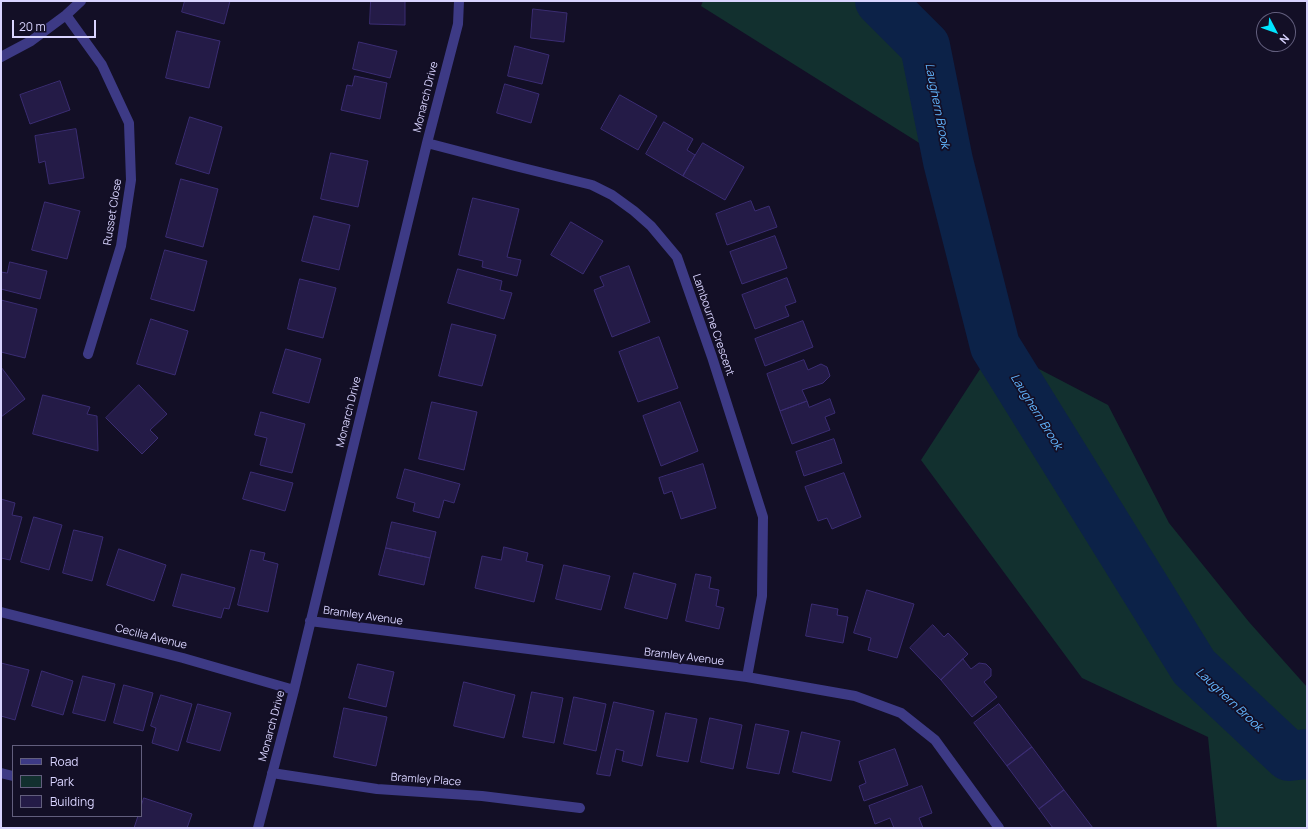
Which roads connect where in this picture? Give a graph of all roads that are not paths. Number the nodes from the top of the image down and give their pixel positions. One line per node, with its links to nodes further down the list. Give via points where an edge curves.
1 (81, 1): 3 (street)
2 (459, 1): 5 (street, Monarch Drive, via 458,24)
3 (66, 15): 4 (street, via 32,41); 6 (street, Russet Close, via 102,65 129,123 131,180 121,246)
4 (1, 57)
5 (427, 143): 8 (street, Monarch Drive); 9 (street, Lambourne Crescent, via 592,185 612,195 634,211 651,226 677,257 763,517 762,596)
6 (88, 354)
7 (1, 612): 10 (street, Cecilia Avenue, via 183,658)
8 (310, 622): 9 (street, Bramley Avenue); 10 (street, Monarch Drive)
9 (747, 677): 16 (street, Bramley Avenue, via 855,696 901,713 935,740)
10 (294, 690): 12 (street, Monarch Drive)
11 (1, 773): 13 (street)
12 (272, 773): 14 (street, Bramley Place, via 377,789 482,796); 15 (street, Monarch Drive)
13 (12, 776)
14 (580, 808)
15 (258, 828)
16 (999, 828)

